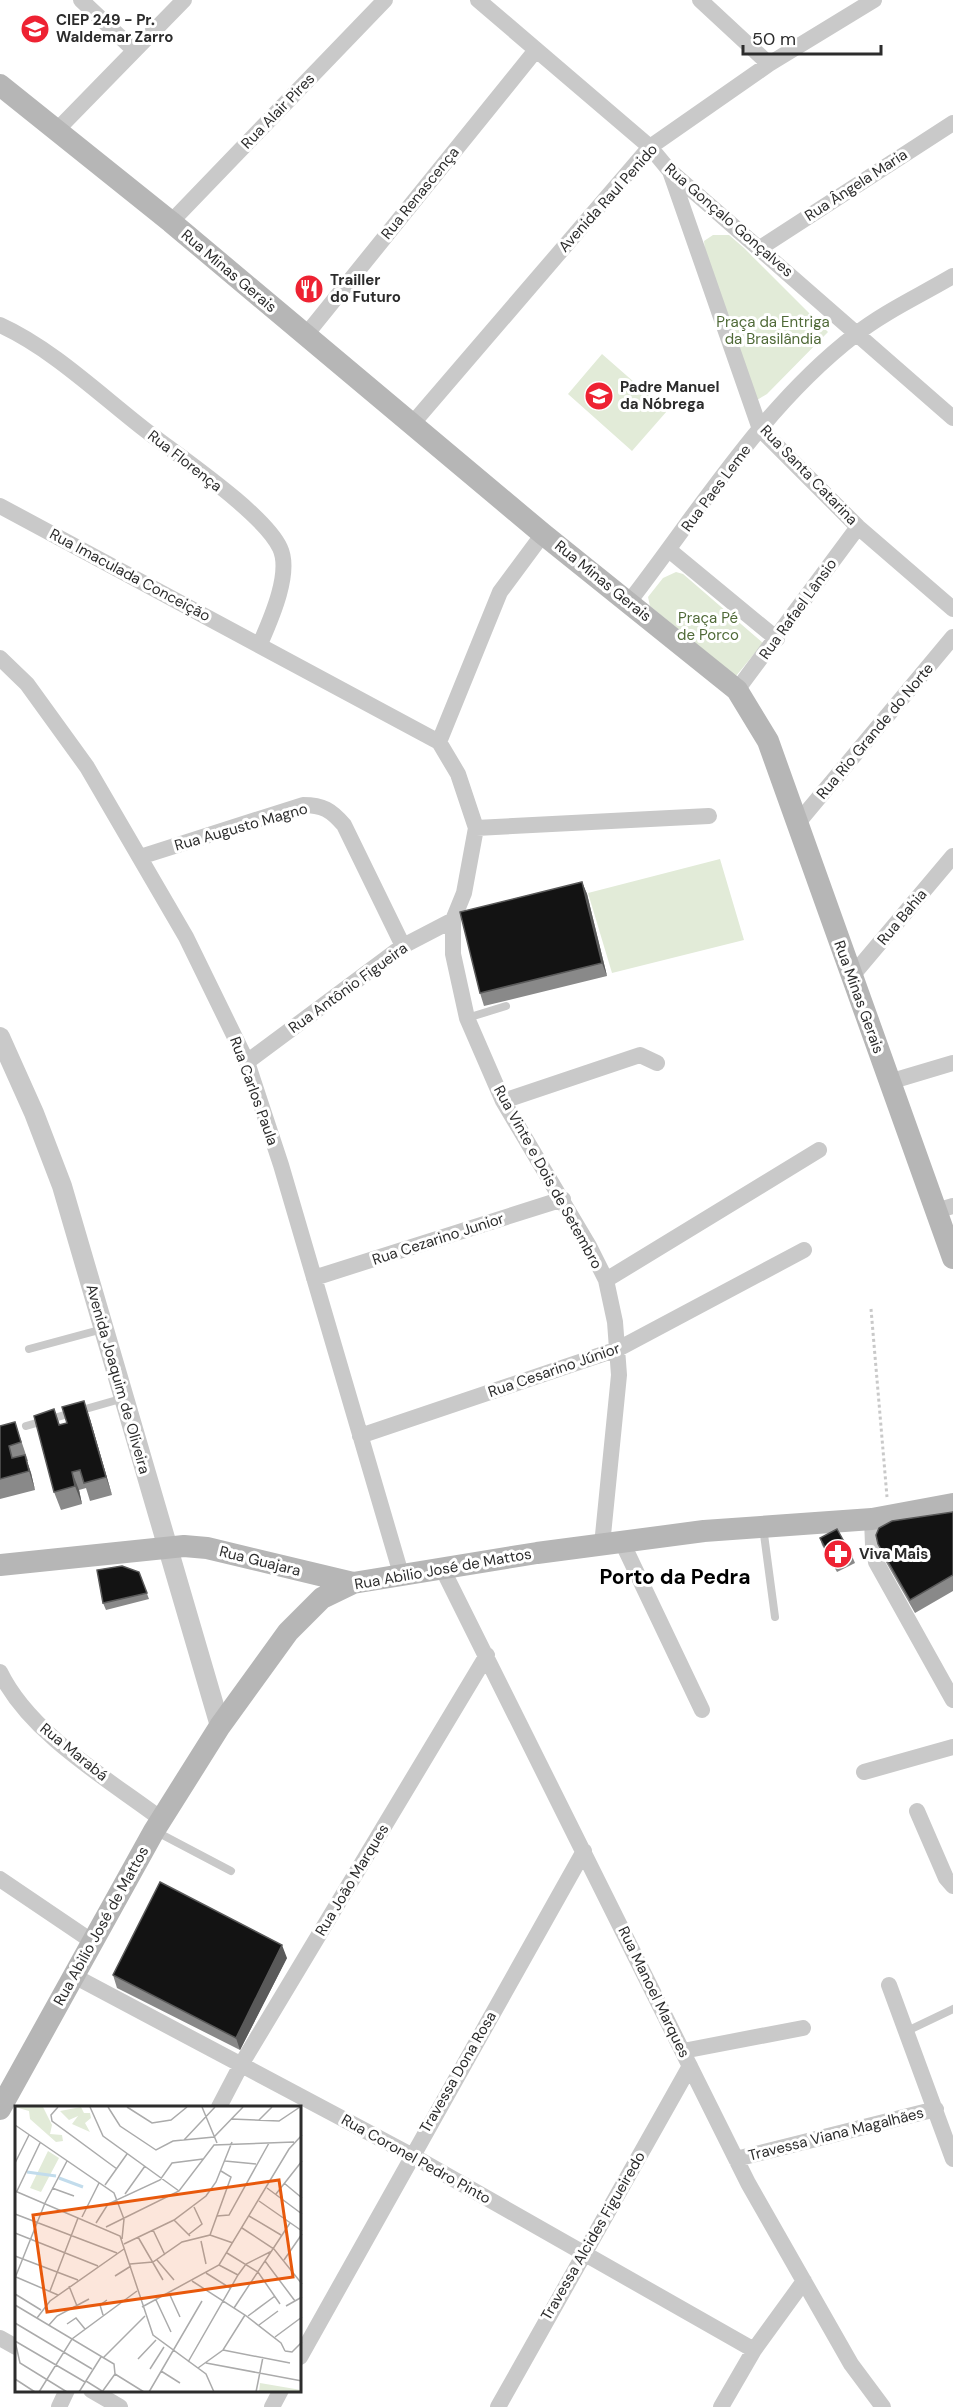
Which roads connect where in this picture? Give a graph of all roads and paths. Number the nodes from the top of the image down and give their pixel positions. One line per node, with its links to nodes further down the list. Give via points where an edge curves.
1 (81, 0): 7 (street)
2 (184, 0): 7 (street)
3 (385, 0): 15 (street, Rua Alair Pires)
4 (478, 0): 8 (street, Rua Gonçalo Gonçalves)
5 (699, 0): 9 (street)
6 (874, 0): 9 (street, Avenida Raul Penido)
7 (133, 50): 12 (street)
8 (536, 50): 13 (street, Rua Gonçalo Gonçalves); 20 (street, Rua Renascença)
9 (769, 64): 13 (street, Avenida Raul Penido)
10 (0, 85): 12 (main road, Rua Minas Gerais)
11 (953, 123): 16 (street, Rua Ângela Maria)
12 (57, 130): 15 (main road, Rua Minas Gerais)
13 (650, 147): 14 (street, Rua Gonçalo Gonçalves); 22 (street, Avenida Raul Penido)
14 (669, 170): 16 (street, Rua Gonçalo Gonçalves); 23 (street, Rua Santa Catarina)
15 (171, 222): 20 (main road, Rua Minas Gerais)
16 (760, 248): 19 (street, Rua Gonçalo Gonçalves)
17 (953, 276): 19 (street, Rua Paes Leme)
18 (0, 325): 32 (street, Rua Florença, via 40,348 234,499 268,530 282,550 282,580 276,607)
19 (857, 333): 21 (street, Rua Gonçalo Gonçalves); 23 (street, Rua Paes Leme, via 777,406)
20 (305, 336): 22 (main road, Rua Minas Gerais)
21 (953, 418)
22 (413, 423): 26 (main road, Rua Minas Gerais)
23 (760, 429): 25 (street, Rua Santa Catarina); 27 (street, Rua Paes Leme)
24 (0, 506): 32 (street, Rua Imaculada Conceição)
25 (858, 527): 29 (street, Rua Santa Catarina); 31 (street, Rua Rafael Lânsio)
26 (543, 534): 28 (main road, Rua Minas Gerais); 35 (street, via 500,592)
27 (669, 550): 28 (street, Rua Paes Leme); 31 (street)
28 (629, 602): 34 (main road, Rua Minas Gerais)
29 (953, 609)
30 (953, 637): 37 (street, Rua Rio Grande do Norte)
31 (777, 639): 34 (street, Rua Rafael Lânsio)
32 (260, 644): 35 (street)
33 (0, 658): 39 (street, Rua Carlos Paula, via 56,721)
34 (737, 690): 37 (main road, Rua Minas Gerais, via 768,741)
35 (439, 742): 38 (street, Rua Vinte e Dois de Setembro, via 458,774)
36 (709, 816): 38 (street)
37 (796, 825): 43 (main road, Rua Minas Gerais)
38 (476, 828): 41 (street, Rua Vinte e Dois de Setembro, via 464,893)
39 (140, 856): 42 (street, Rua Augusto Magno, via 303,805 320,805 332,811 344,825); 47 (street, Rua Carlos Paula, via 186,937)
40 (953, 856): 43 (street, Rua Bahia)
41 (453, 920): 42 (street, Rua Antônio Figueira); 45 (street, Rua Vinte e Dois de Setembro, via 453,954)
42 (403, 946): 47 (street, Rua Antônio Figueira)
43 (851, 977): 50 (main road, Rua Minas Gerais)
44 (507, 1006): 45 (lane)
45 (467, 1018): 51 (street, Rua Vinte e Dois de Setembro)
46 (0, 1037): 60 (street, Avenida Joaquim de Oliveira, via 62,1186)
47 (247, 1062): 57 (street, Rua Carlos Paula)
48 (657, 1063): 51 (street, via 640,1055)
49 (953, 1063): 50 (street)
50 (889, 1082): 54 (main road, Rua Minas Gerais)
51 (503, 1101): 53 (street, Rua Vinte e Dois de Setembro)
52 (819, 1150): 58 (street)
53 (563, 1199): 57 (street, Rua Cezarino Junior); 58 (street, Rua Vinte e Dois de Setembro)
54 (945, 1209): 56 (main road, Rua Minas Gerais)
55 (804, 1250): 62 (street, Rua Cesarino Júnior)
56 (953, 1258)
57 (314, 1278): 65 (street, Rua Carlos Paula)
58 (606, 1280): 62 (street, Rua Vinte e Dois de Setembro)
59 (871, 1309): 67 (path)
60 (103, 1329): 61 (lane); 63 (street, Avenida Joaquim de Oliveira)
61 (29, 1348)
62 (618, 1349): 65 (street, Rua Cesarino Júnior); 69 (street, Rua Vinte e Dois de Setembro)
63 (125, 1398): 64 (lane); 70 (street, Avenida Joaquim de Oliveira)
64 (26, 1426)
65 (360, 1436): 73 (street, Rua Carlos Paula)
66 (953, 1504): 67 (main road, Rua Abilio José de Mattos)
67 (880, 1518): 68 (main road, Rua Abilio José de Mattos); 78 (street, via 873,1545 876,1562)
68 (763, 1526): 69 (main road, Rua Abilio José de Mattos); 75 (lane)
69 (612, 1543): 72 (main road, Rua Abilio José de Mattos); 79 (street)
70 (167, 1546): 71 (main road, Rua Guajara); 74 (main road, Rua Guajara, via 207,1548); 80 (street, Avenida Joaquim de Oliveira)
71 (0, 1565)
72 (442, 1568): 73 (main road, Rua Abilio José de Mattos); 76 (street, Rua Manoel Marques)
73 (401, 1574): 74 (main road, Rua Abilio José de Mattos)
74 (353, 1583): 80 (main road, Rua Abilio José de Mattos, via 322,1598 306,1612)
75 (775, 1617)
76 (487, 1654): 85 (street, Rua Manoel Marques); 96 (street, Rua João Marques)
77 (0, 1672): 84 (street, Rua Marabá, via 29,1715)
78 (953, 1700)
79 (702, 1710)
80 (220, 1726): 84 (main road, Rua Abilio José de Mattos)
81 (953, 1748): 82 (street)
82 (864, 1772)
83 (917, 1811): 88 (street)
84 (158, 1825): 86 (lane); 89 (main road, Rua Abilio José de Mattos)
85 (584, 1851): 95 (street, Rua Manoel Marques); 100 (street, Travessa Dona Rosa)
86 (231, 1871)
87 (0, 1879): 89 (street)
88 (953, 1886)
89 (93, 1942): 90 (main road, Rua Abilio José de Mattos)
90 (74, 1976): 96 (street, Rua Coronel Pedro Pinto); 98 (main road, Rua Abilio José de Mattos)
91 (889, 1985): 94 (street)
92 (953, 2008): 94 (lane)
93 (802, 2028): 95 (street)
94 (907, 2031): 99 (street)
95 (686, 2059): 101 (street, Rua Manoel Marques); 103 (street, Travessa Alcides Figueiredo)
96 (242, 2063): 97 (street, Rua João Marques); 100 (street, Rua Coronel Pedro Pinto)
97 (220, 2106)
98 (0, 2109)
99 (936, 2109): 101 (street, Travessa Viana Magalhães); 102 (street)
100 (411, 2155): 103 (street, Rua Coronel Pedro Pinto); 108 (street, Travessa Dona Rosa)
101 (736, 2159): 104 (street, Rua Manoel Marques)
102 (953, 2159)
103 (583, 2253): 107 (street, Rua Coronel Pedro Pinto); 115 (street, Travessa Alcides Figueiredo)
104 (804, 2281): 107 (street); 117 (street, Rua Manoel Marques, via 851,2364)
105 (0, 2338): 106 (street)
106 (15, 2346)
107 (754, 2350): 116 (street)
108 (302, 2353)
109 (66, 2392): 112 (street)
110 (93, 2392): 113 (street)
111 (280, 2392): 114 (street)
112 (58, 2407)
113 (120, 2407)
114 (272, 2407)
115 (498, 2407)
116 (721, 2407)
117 (883, 2407)

